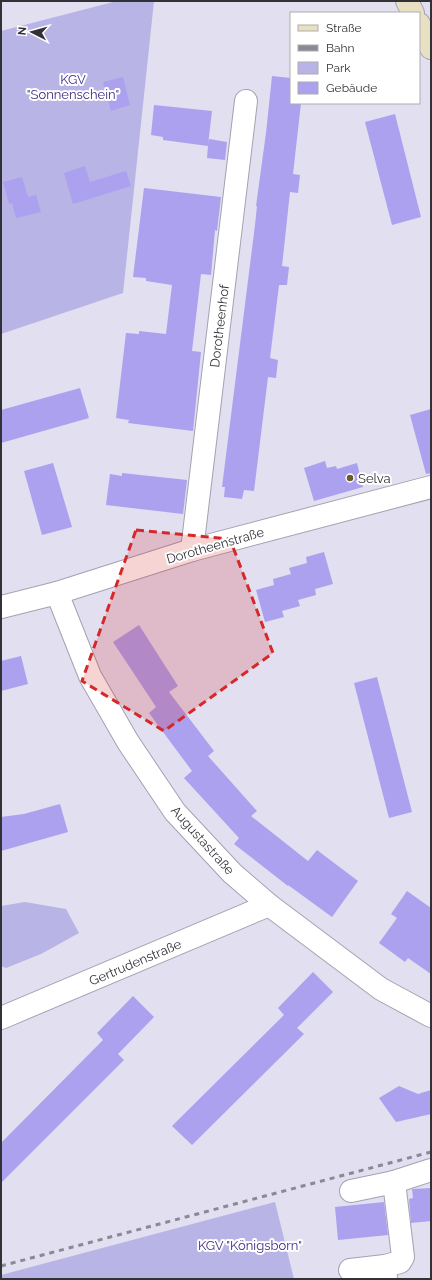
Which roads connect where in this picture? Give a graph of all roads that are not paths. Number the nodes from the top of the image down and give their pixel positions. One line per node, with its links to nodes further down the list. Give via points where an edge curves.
1 (407, 1): 2 (street)
2 (412, 12)
3 (420, 26): 4 (street)
4 (431, 48)
5 (246, 101): 7 (street, Dorotheenhof)
6 (431, 487): 7 (street, Dorotheenstraße)
7 (192, 550): 8 (street, Dorotheenstraße)
8 (57, 593): 9 (street, Dorotheenstraße); 10 (street, Augustastraße, via 90,676 128,742 175,812 232,873)
9 (1, 607)
10 (269, 905): 11 (street, Augustastraße, via 381,989); 12 (street, Gertrudenstraße)
11 (431, 1016)
12 (1, 1018)
13 (431, 1170): 14 (street)
14 (394, 1182): 15 (street); 17 (street, via 403,1257)
15 (351, 1191)
16 (350, 1270): 17 (street)
17 (385, 1273)

